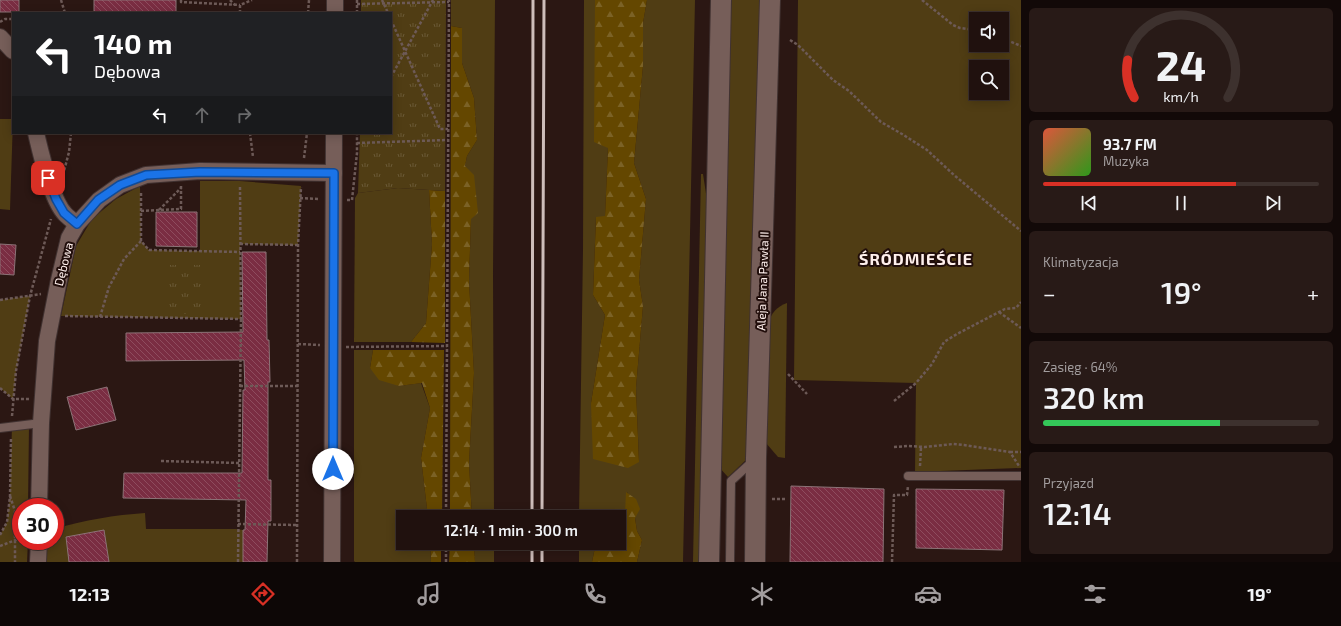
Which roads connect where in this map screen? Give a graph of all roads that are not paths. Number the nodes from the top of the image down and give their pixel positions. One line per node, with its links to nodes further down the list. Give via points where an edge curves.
1 (335, 0): 4 (street)
2 (720, 0): 20 (street)
3 (770, 0): 13 (street, Aleja Jana Pawła II)
4 (335, 12)
5 (0, 38): 6 (street)
6 (12, 50)
7 (36, 134): 10 (street, via 56,199 64,213)
8 (334, 134): 9 (street)
9 (334, 173): 10 (street, Dębowa, via 298,179 200,172 146,175 120,185 98,200); 19 (street)
10 (77, 224): 11 (street, Dębowa, via 69,238 53,307 47,341)
11 (41, 423): 12 (lane); 16 (street, Dębowa)
12 (0, 428)
13 (756, 458): 21 (lane, via 731,481); 22 (street, Aleja Jana Pawła II)
14 (908, 476): 15 (lane)
15 (1021, 476)
16 (39, 498)
17 (39, 550): 18 (street)
18 (38, 562)
19 (332, 562)
20 (709, 562)
21 (730, 562)
22 (755, 562)

